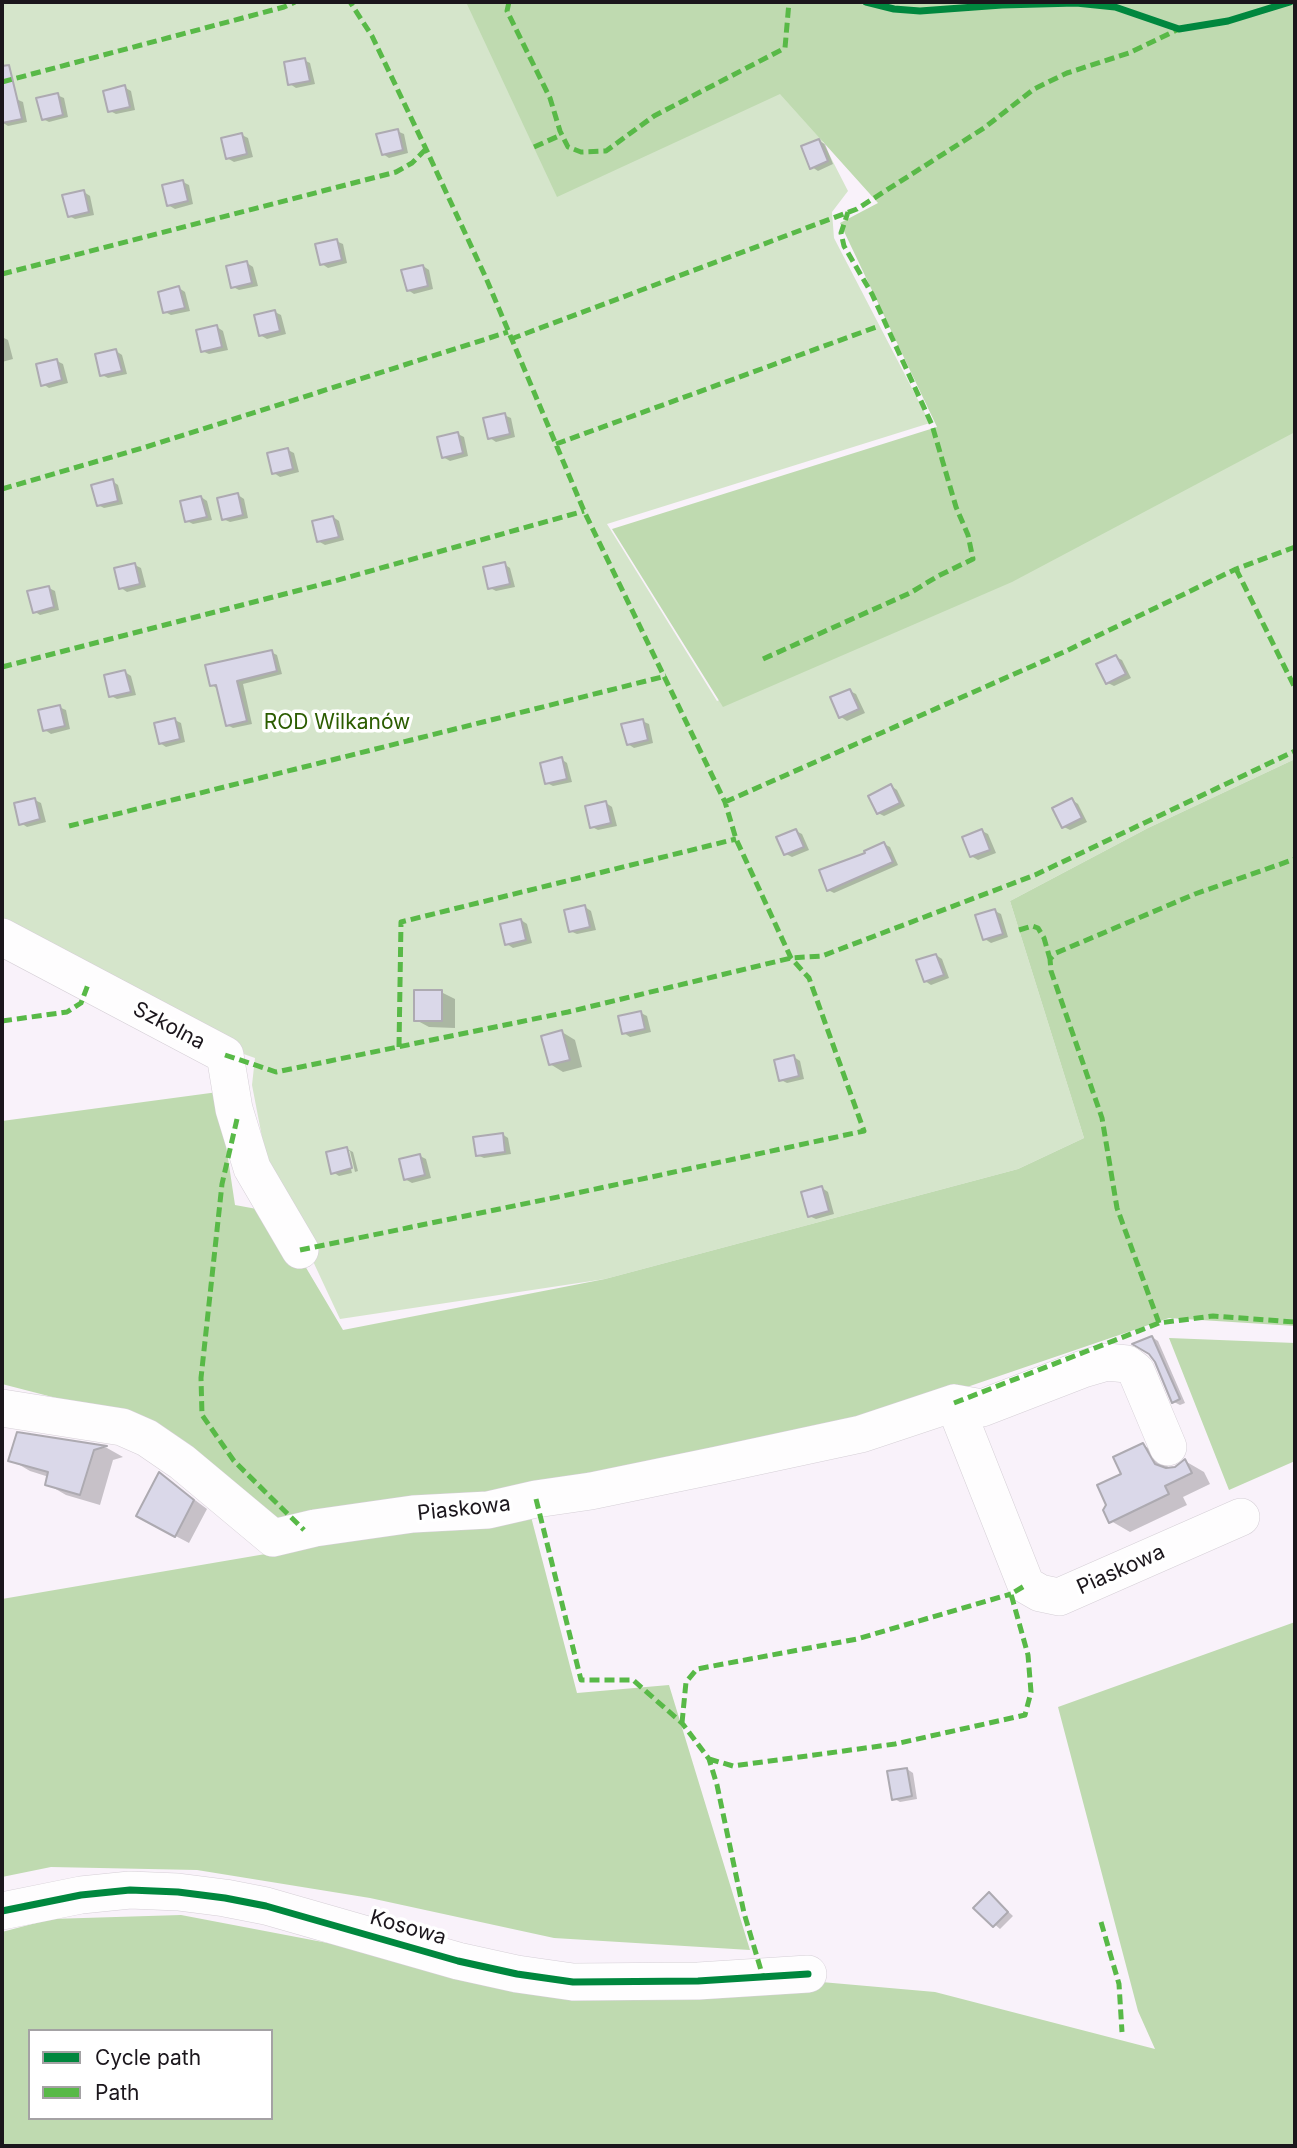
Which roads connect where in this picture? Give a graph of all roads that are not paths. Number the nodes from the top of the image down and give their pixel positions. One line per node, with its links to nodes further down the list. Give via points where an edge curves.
1 (2, 937): 2 (street, Szkolna, via 225,1055 234,1109 252,1168)
2 (300, 1250)
3 (954, 1403): 4 (street, Piaskowa, via 861,1434 591,1491 488,1510 315,1528 273,1538 147,1438 122,1427); 5 (street, Piaskowa, via 982,1408 1083,1369 1107,1362 1127,1363 1136,1371); 6 (street, Piaskowa, via 1026,1585 1041,1593 1059,1597)
4 (2, 1408)
5 (1168, 1447)
6 (1241, 1517)
7 (2, 1910): 8 (street, Kosowa, via 80,1895 178,1892 267,1906 458,1961 573,1982)
8 (808, 1974)

